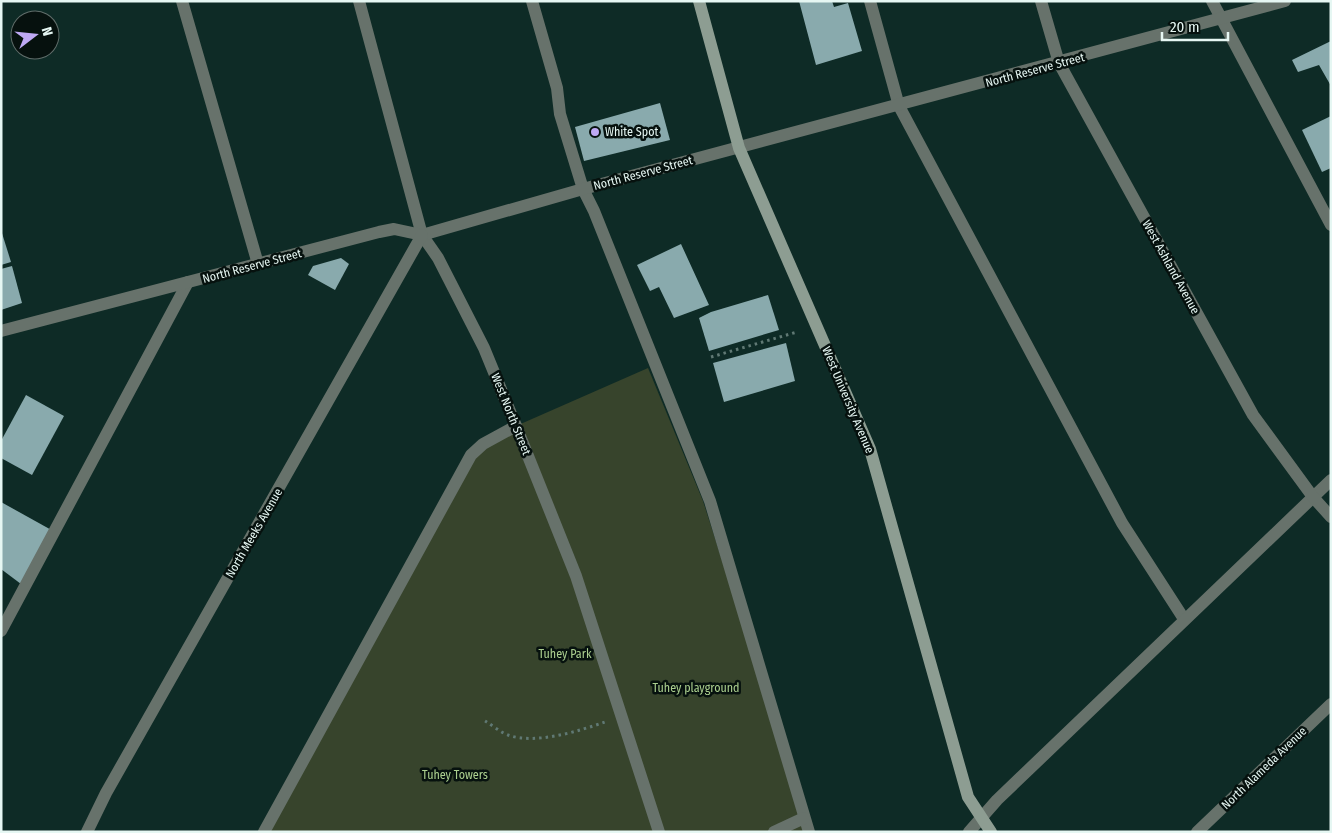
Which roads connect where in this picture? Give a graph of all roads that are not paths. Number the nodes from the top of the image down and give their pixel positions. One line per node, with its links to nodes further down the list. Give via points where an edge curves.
1 (182, 1): 16 (street)
2 (359, 1): 15 (street, West North Street)
3 (532, 1): 13 (street, via 557,88 560,114)
4 (699, 1): 12 (street, West University Avenue)
5 (870, 1): 11 (street)
6 (1041, 1): 10 (street, West Ashland Avenue)
7 (1212, 1): 9 (street)
8 (1285, 1): 9 (street, North Reserve Street)
9 (1220, 20): 10 (street, North Reserve Street); 14 (street)
10 (1059, 63): 11 (street, North Reserve Street); 21 (street, West Ashland Avenue, via 1253,415)
11 (899, 106): 12 (street, North Reserve Street); 23 (street, via 1122,523)
12 (739, 148): 13 (street, North Reserve Street); 27 (street, West University Avenue, via 870,449 968,797)
13 (583, 189): 15 (street, North Reserve Street); 26 (street, via 710,501)
14 (1331, 225)
15 (422, 235): 16 (street, North Reserve Street, via 394,229); 19 (street, West North Street, via 438,258 484,348); 28 (street, North Meeks Avenue, via 106,793)
16 (258, 264): 17 (street, North Reserve Street)
17 (188, 282): 18 (street, North Reserve Street); 24 (street)
18 (1, 331)
19 (516, 426): 29 (street, via 483,444 471,455); 30 (street, West North Street, via 576,576)
20 (1331, 480): 21 (street)
21 (1313, 497): 22 (street, West Ashland Avenue); 23 (street)
22 (1331, 517)
23 (1184, 619): 27 (street)
24 (1, 631)
25 (1331, 704): 35 (street, North Alameda Avenue)
26 (804, 818): 31 (street); 32 (street)
27 (981, 818): 33 (street); 34 (street, West University Avenue)
28 (87, 832)
29 (264, 832)
30 (659, 832)
31 (774, 832)
32 (809, 832)
33 (969, 832)
34 (991, 832)
35 (1197, 832)

